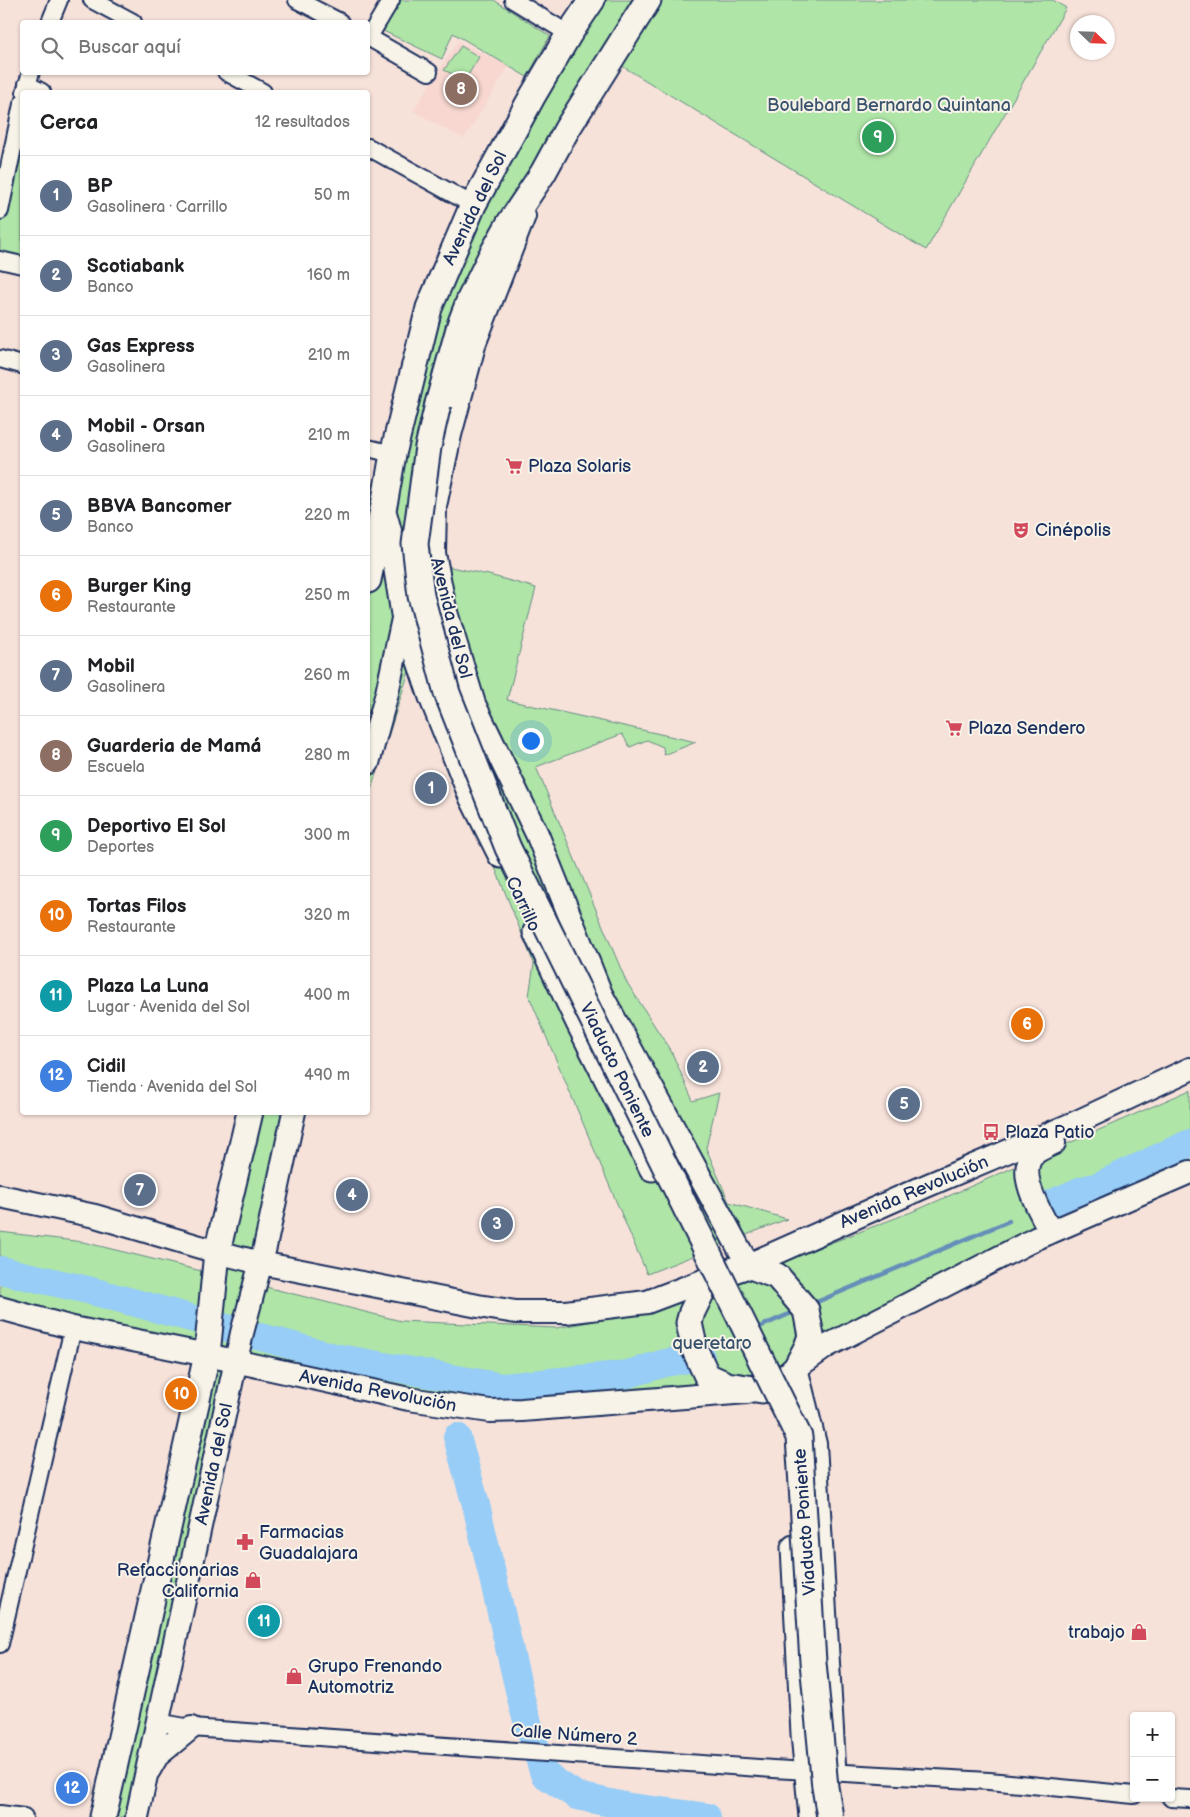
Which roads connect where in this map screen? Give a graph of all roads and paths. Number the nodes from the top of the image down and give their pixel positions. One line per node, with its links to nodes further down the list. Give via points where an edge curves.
1 (59, 0): 8 (street)
2 (92, 0): 9 (street)
3 (297, 0): 10 (street)
4 (391, 0): 11 (street)
5 (512, 0): 12 (street)
6 (592, 0): 12 (main road, Avenida del Sol)
7 (648, 0): 21 (main road, Avenida del Sol)
8 (51, 20)
9 (129, 20)
10 (336, 20)
11 (370, 34)
12 (569, 34): 22 (main road, Avenida del Sol)
13 (370, 38): 14 (street)
14 (429, 72)
15 (232, 75): 18 (street)
16 (28, 83): 17 (street)
17 (39, 90)
18 (259, 90)
19 (20, 114): 23 (street)
20 (370, 148): 22 (street)
21 (543, 173): 26 (main road, Avenida del Sol, via 509,224); 44 (main road, Avenida del Sol, via 475,342 435,506 434,553 445,609 474,704 537,834 601,994)
22 (473, 205): 30 (main road, Avenida del Sol, via 429,308)
23 (0, 211)
24 (0, 260): 25 (street)
25 (20, 264)
26 (460, 325): 66 (main road, Viaducto Poniente, bridge, via 428,447 415,544 421,596 447,692 508,848 799,1436 813,1662)
27 (0, 359): 28 (street)
28 (20, 364)
29 (370, 448): 30 (street)
30 (393, 454): 31 (main road, Avenida del Sol)
31 (383, 511): 32 (main road, Avenida del Sol); 33 (main road, Carrillo, via 394,551)
32 (370, 571)
33 (404, 614): 34 (main road); 45 (main road, Carrillo, via 435,706 472,797 579,1023)
34 (370, 756)
35 (1190, 1069): 36 (main road, Avenida Revolución)
36 (1118, 1102): 41 (main road, via 1105,1121 1034,1153 1027,1163 1029,1187); 44 (main road, Avenida Revolución)
37 (249, 1115): 42 (main road, Avenida del Sol)
38 (293, 1115): 43 (main road, Avenida del Sol)
39 (1190, 1172): 41 (main road)
40 (0, 1196): 42 (main road, via 94,1216)
41 (1048, 1228): 50 (main road, via 826,1346)
42 (217, 1252): 43 (main road); 48 (main road, Avenida del Sol)
43 (260, 1263): 45 (main road, via 516,1312 566,1312 647,1302); 49 (main road, Avenida del Sol)
44 (748, 1265): 45 (main road); 50 (main road, via 777,1276 806,1310 810,1340)
45 (708, 1279): 51 (main road, via 689,1323 695,1350 707,1376 728,1385)
46 (0, 1308): 47 (main road, Avenida Revolución)
47 (73, 1328): 48 (main road, Avenida Revolución); 52 (street)
48 (207, 1355): 49 (main road, Avenida Revolución); 63 (main road, Avenida del Sol)
49 (237, 1362): 51 (main road, Avenida Revolución, via 409,1399 490,1411); 53 (main road, Avenida del Sol)
50 (796, 1368): 51 (main road, via 778,1384); 57 (main road, via 815,1444)
51 (762, 1390): 55 (main road, via 781,1422 788,1446)
52 (0, 1644)
53 (158, 1722): 54 (street, Calle Número 2); 56 (main road, Avenida del Sol)
54 (192, 1728): 55 (street, Calle Número 2); 56 (main road, via 157,1756)
55 (808, 1771): 57 (street, Calle Número 2); 65 (main road)
56 (146, 1775): 64 (main road, Avenida del Sol)
57 (835, 1779): 58 (street, Calle Número 2, via 989,1781); 67 (main road)
58 (1130, 1795)
59 (1175, 1798): 60 (street)
60 (1190, 1799)
61 (0, 1814): 62 (street)
62 (24, 1817)
63 (102, 1817)
64 (137, 1817)
65 (812, 1817)
66 (830, 1817)
67 (839, 1817)

